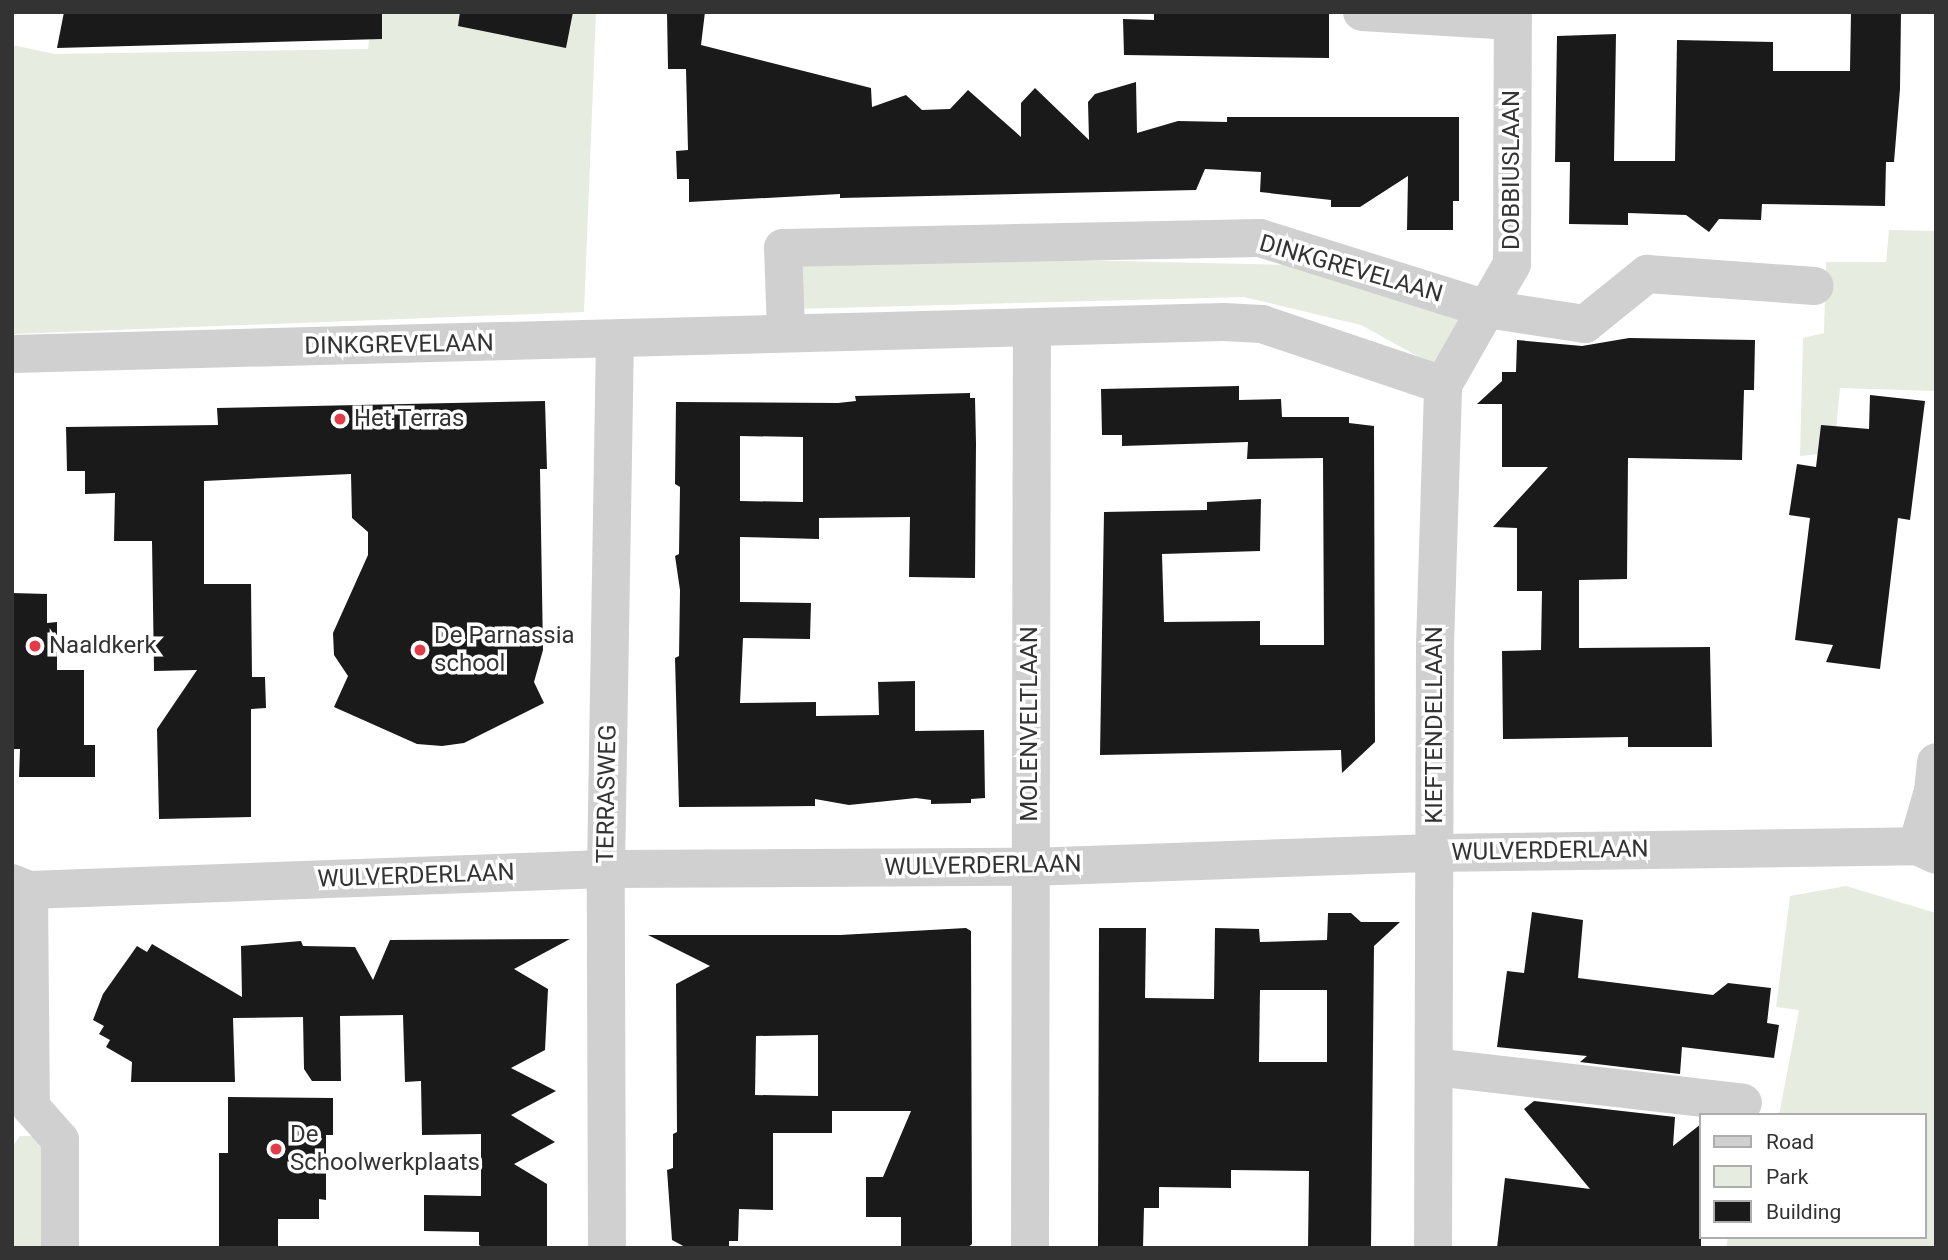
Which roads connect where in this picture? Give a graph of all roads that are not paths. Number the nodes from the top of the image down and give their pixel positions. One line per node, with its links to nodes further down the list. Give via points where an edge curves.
1 (1362, 12): 2 (street, DOBBIUSLAAN)
2 (1513, 17): 4 (street, DOBBIUSLAAN, via 1512,264)
3 (1815, 286): 4 (street, DINKGREVELAAN, via 1647,274 1585,324)
4 (1487, 309): 6 (street, DINKGREVELAAN, via 1260,238 783,248); 9 (street, DOBBIUSLAAN)
5 (1032, 327): 6 (street, DINKGREVELAAN); 9 (street, DINKGREVELAAN, via 1262,324); 13 (street, MOLENVELTLAAN)
6 (786, 332): 7 (street, DINKGREVELAAN)
7 (615, 340): 8 (street, DINKGREVELAAN); 14 (street, TERRASWEG)
8 (12, 354)
9 (1443, 384): 12 (street, KIEFTENDELLAAN)
10 (1936, 762): 11 (street)
11 (1926, 850): 12 (street, WULVERDERLAAN)
12 (1434, 853): 13 (street, WULVERDERLAAN); 16 (street, KIEFTENDELLAAN)
13 (1029, 867): 14 (street, WULVERDERLAAN); 21 (street, MOLENVELTLAAN)
14 (606, 869): 15 (street, WULVERDERLAAN); 20 (street, TERRASWEG)
15 (20, 887): 18 (street)
16 (1434, 1067): 17 (street); 22 (street, KIEFTENDELLAAN)
17 (1743, 1103)
18 (22, 1116): 19 (street, via 60,1140)
19 (60, 1248)
20 (607, 1248)
21 (1030, 1248)
22 (1433, 1248)

